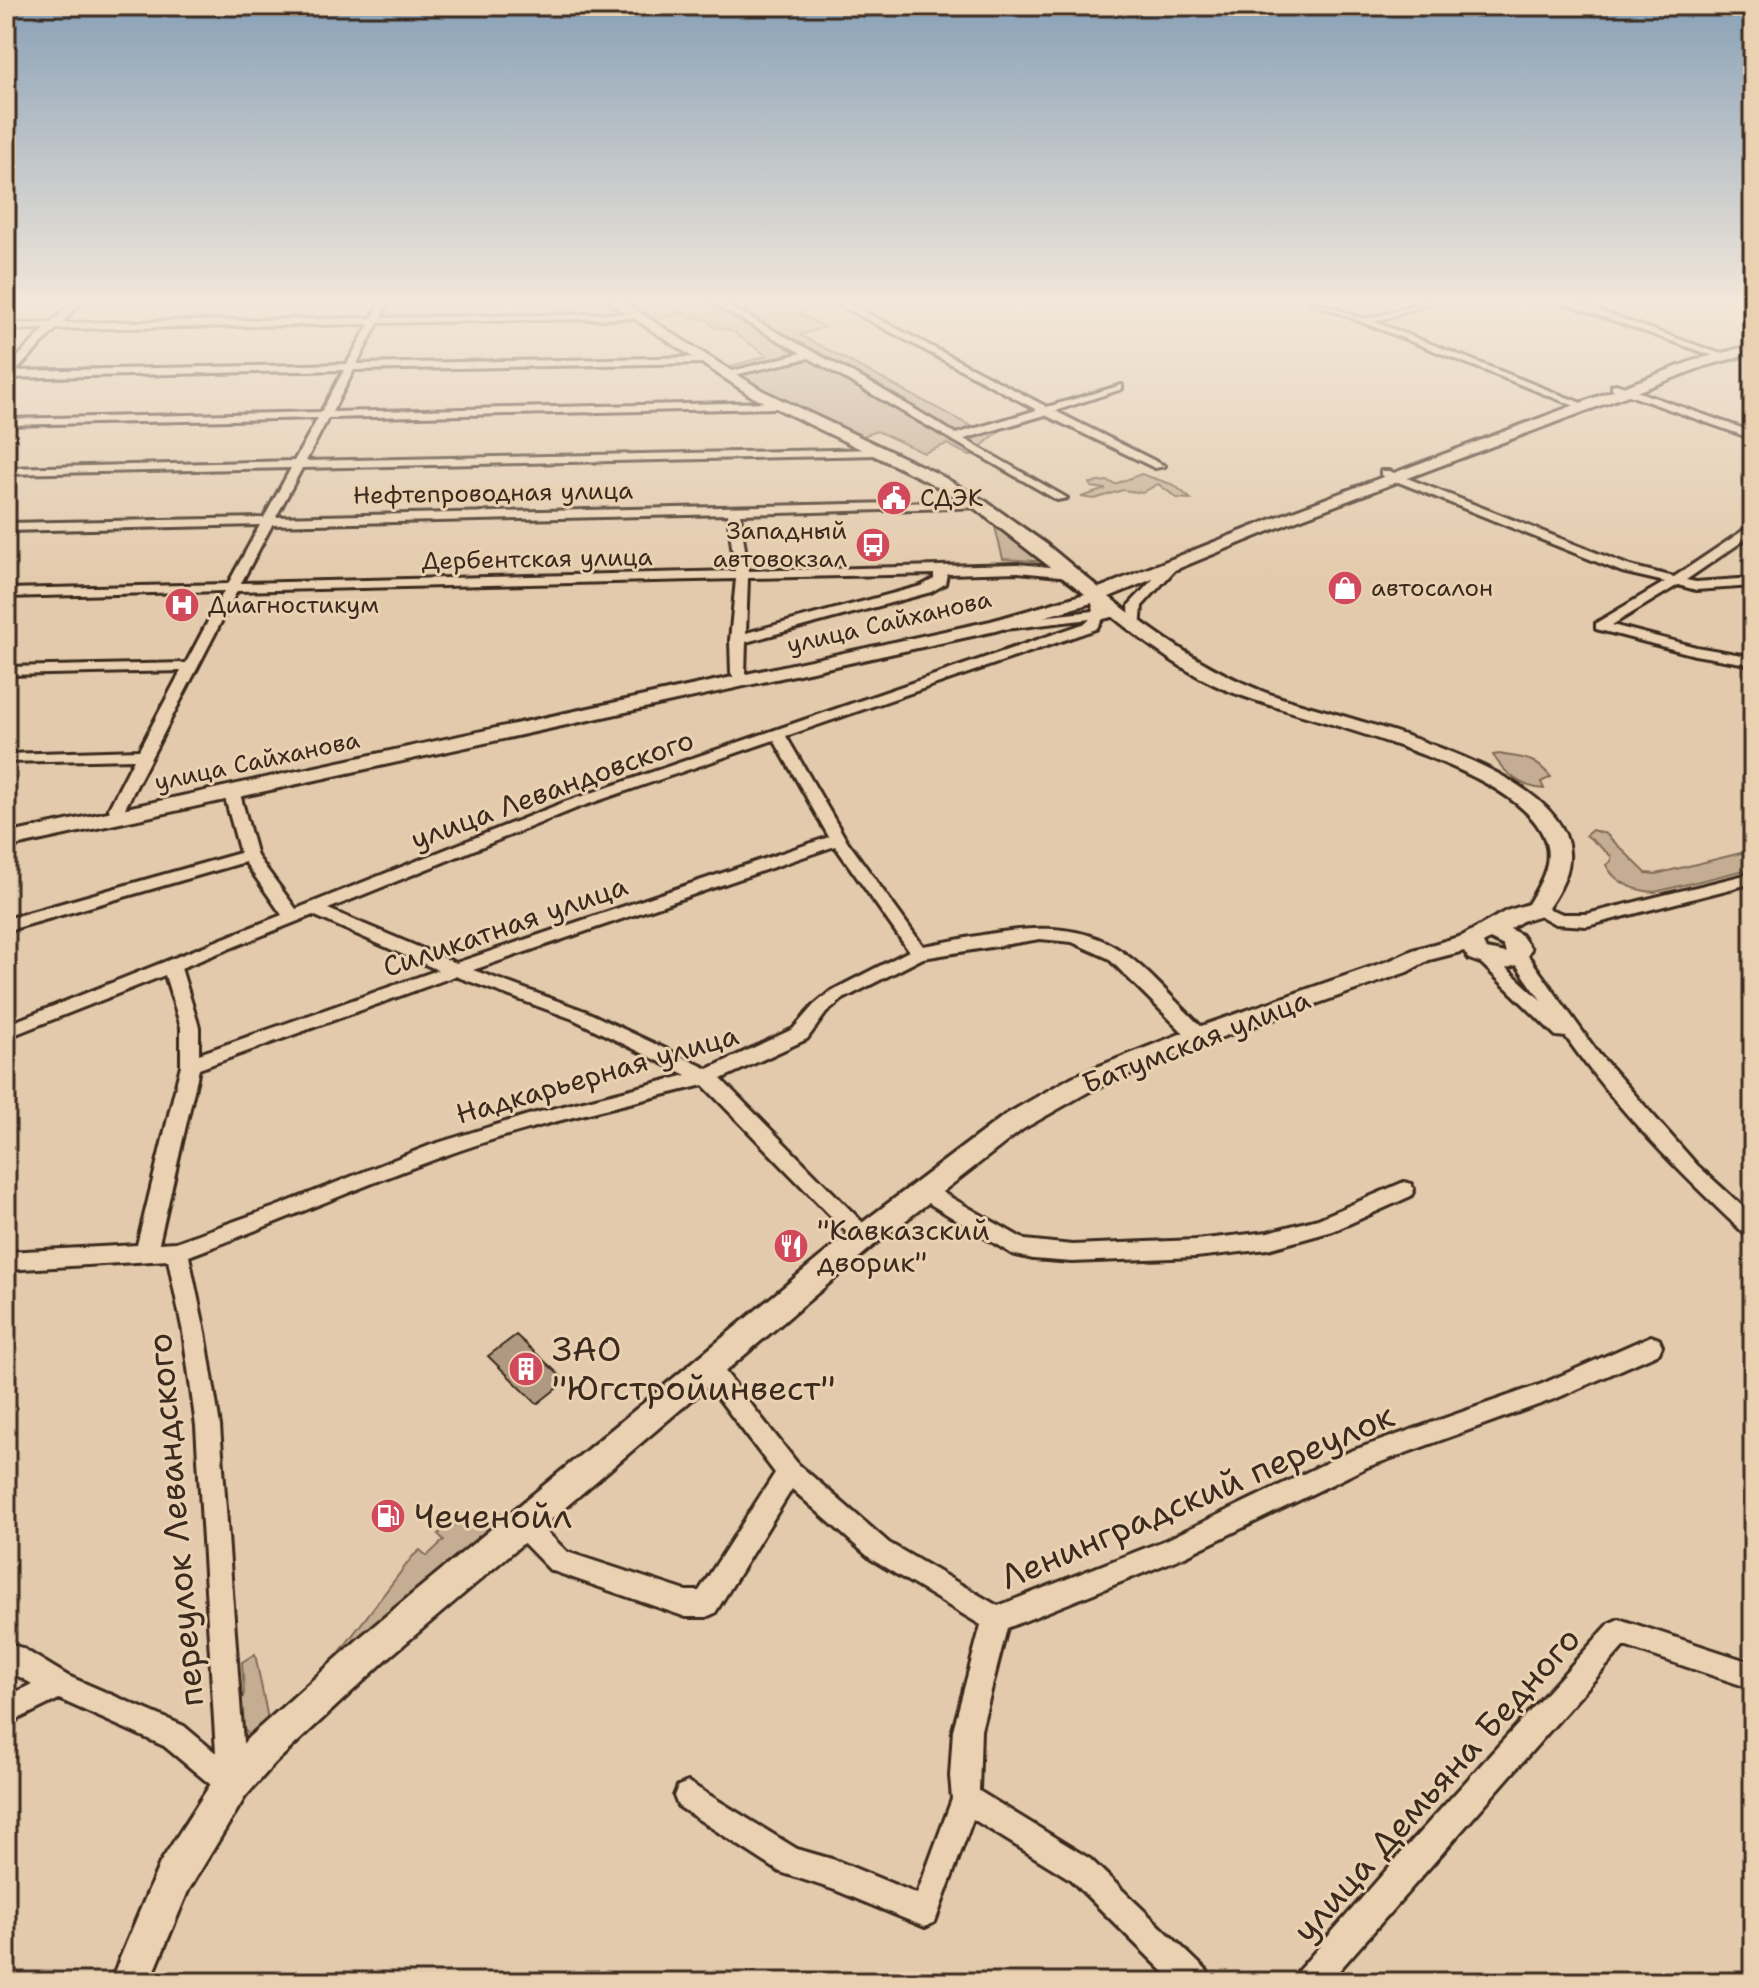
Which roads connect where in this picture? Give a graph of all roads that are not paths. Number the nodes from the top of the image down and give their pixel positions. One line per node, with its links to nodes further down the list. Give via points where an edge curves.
1 (333, 395): 12 (street)
2 (761, 395): 10 (main road)
3 (884, 395): 15 (street)
4 (1020, 395): 11 (street)
5 (1095, 395): 11 (street)
6 (1555, 395): 9 (street)
7 (1605, 395): 9 (main road, улица Сайханова)
8 (1638, 395): 14 (street)
9 (1579, 404): 20 (main road, улица Сайханова)
10 (777, 405): 12 (street); 16 (main road)
11 (1046, 411): 15 (street); 18 (street)
12 (323, 414): 13 (street); 17 (street)
13 (6, 422)
14 (1753, 436)
15 (955, 438): 21 (street)
16 (879, 452): 17 (street); 22 (main road)
17 (296, 466): 19 (street); 24 (street)
18 (1159, 466)
19 (6, 471)
20 (1390, 475): 27 (main road, улица Сайханова); 31 (street, via 1606,562); 33 (main road)
21 (1061, 498)
22 (982, 505): 23 (street, Нефтепроводная улица); 33 (main road, via 1038,543)
23 (734, 511): 24 (street, Нефтепроводная улица); 29 (street)
24 (268, 520): 25 (street, Нефтепроводная улица); 32 (street)
25 (6, 527)
26 (1753, 528): 31 (street)
27 (1174, 564): 33 (main road, улица Сайханова); 35 (street, via 1136,605)
28 (941, 570): 29 (street, Дербентская улица); 33 (street, Дербентская улица, via 1018,568); 36 (street, via 940,581 926,589)
29 (742, 576): 32 (street, Дербентская улица); 36 (street)
30 (1753, 582): 31 (street, via 1714,587)
31 (1673, 583): 37 (street, via 1601,626)
32 (234, 588): 34 (street, Дербентская улица); 38 (street)
33 (1088, 592): 35 (main road); 40 (main road, улица Сайханова); 40 (main road, улица Сайханова, via 995,626); 41 (street, улица Левандовского, via 1091,626)
34 (6, 593)
35 (1135, 626): 54 (main road, via 1220,680 1420,746 1511,791 1540,817 1558,844 1559,868)
36 (737, 640): 40 (street)
37 (1753, 661)
38 (190, 667): 39 (street); 42 (street)
39 (6, 671)
40 (740, 677): 44 (main road, улица Сайханова); 45 (main road, улица Сайханова)
41 (778, 735): 47 (street); 53 (street, улица Левандовского, via 571,805)
42 (144, 754): 43 (street); 45 (street)
43 (6, 758)
44 (232, 794): 45 (main road, улица Сайханова); 49 (street)
45 (117, 813): 46 (main road, улица Сайханова); 48 (main road, улица Сайханова)
46 (6, 831)
47 (838, 839): 59 (street); 61 (street, Силикатная улица)
48 (6, 841)
49 (249, 856): 55 (street); 56 (street)
50 (1753, 878): 51 (street)
51 (1734, 882): 52 (street); 54 (street, via 1587,920 1561,920)
52 (1753, 891)
53 (311, 908): 55 (street, улица Левандовского); 61 (street)
54 (1536, 909): 57 (main road, via 1514,916); 58 (main road, via 1532,933)
55 (292, 916): 60 (street, улица Левандовского)
56 (6, 925)
57 (1482, 947): 58 (main road, via 1512,939); 63 (main road, Батумская улица, via 1399,966); 64 (street)
58 (1518, 952): 64 (street)
59 (919, 953): 63 (street, Надкарьерная улица, via 1040,933 1075,937 1114,954); 66 (street, Надкарьерная улица, via 837,995 800,1034)
60 (171, 965): 62 (street, улица Левандовского); 65 (street, via 190,1027)
61 (455, 970): 65 (street, Силикатная улица); 66 (street, via 579,1015)
62 (6, 1032)
63 (1199, 1036): 67 (main road, Батумская улица, via 1124,1064 1051,1100)
64 (1591, 1058): 69 (street, via 1690,1170)
65 (190, 1065): 72 (street)
66 (707, 1077): 70 (street); 71 (street, Надкарьерная улица, via 438,1150)
67 (924, 1190): 68 (street, via 1020,1248 1091,1253 1288,1235); 70 (main road, Батумская улица)
68 (1404, 1190)
69 (1753, 1229)
70 (864, 1237): 75 (main road, Батумская улица)
71 (177, 1251): 72 (street, Надкарьерная улица); 83 (street, переулок Левандского, via 208,1426)
72 (146, 1253): 73 (street, Надкарьерная улица)
73 (6, 1261)
74 (1651, 1346): 78 (street, Ленинградский переулок, via 1549,1391 1359,1459 1174,1549)
75 (708, 1367): 76 (street, Ленинградский переулок); 77 (main road, Батумская улица)
76 (789, 1472): 77 (street, via 706,1604 686,1604 559,1561); 78 (street, Ленинградский переулок, via 880,1551)
77 (521, 1523): 83 (main road, Батумская улица, via 309,1706)
78 (996, 1619): 85 (street, via 964,1735)
79 (6, 1656): 81 (street)
80 (1753, 1676): 88 (street, улица Демьяна Бедного, via 1619,1632)
81 (59, 1685): 82 (street); 83 (street, via 174,1736)
82 (6, 1711)
83 (232, 1784): 86 (main road, Батумская улица, via 174,1877)
84 (688, 1796): 85 (street, via 790,1862 925,1912)
85 (966, 1799): 87 (street, via 1080,1869)
86 (130, 1982)
87 (1196, 1982)
88 (1309, 1982)

